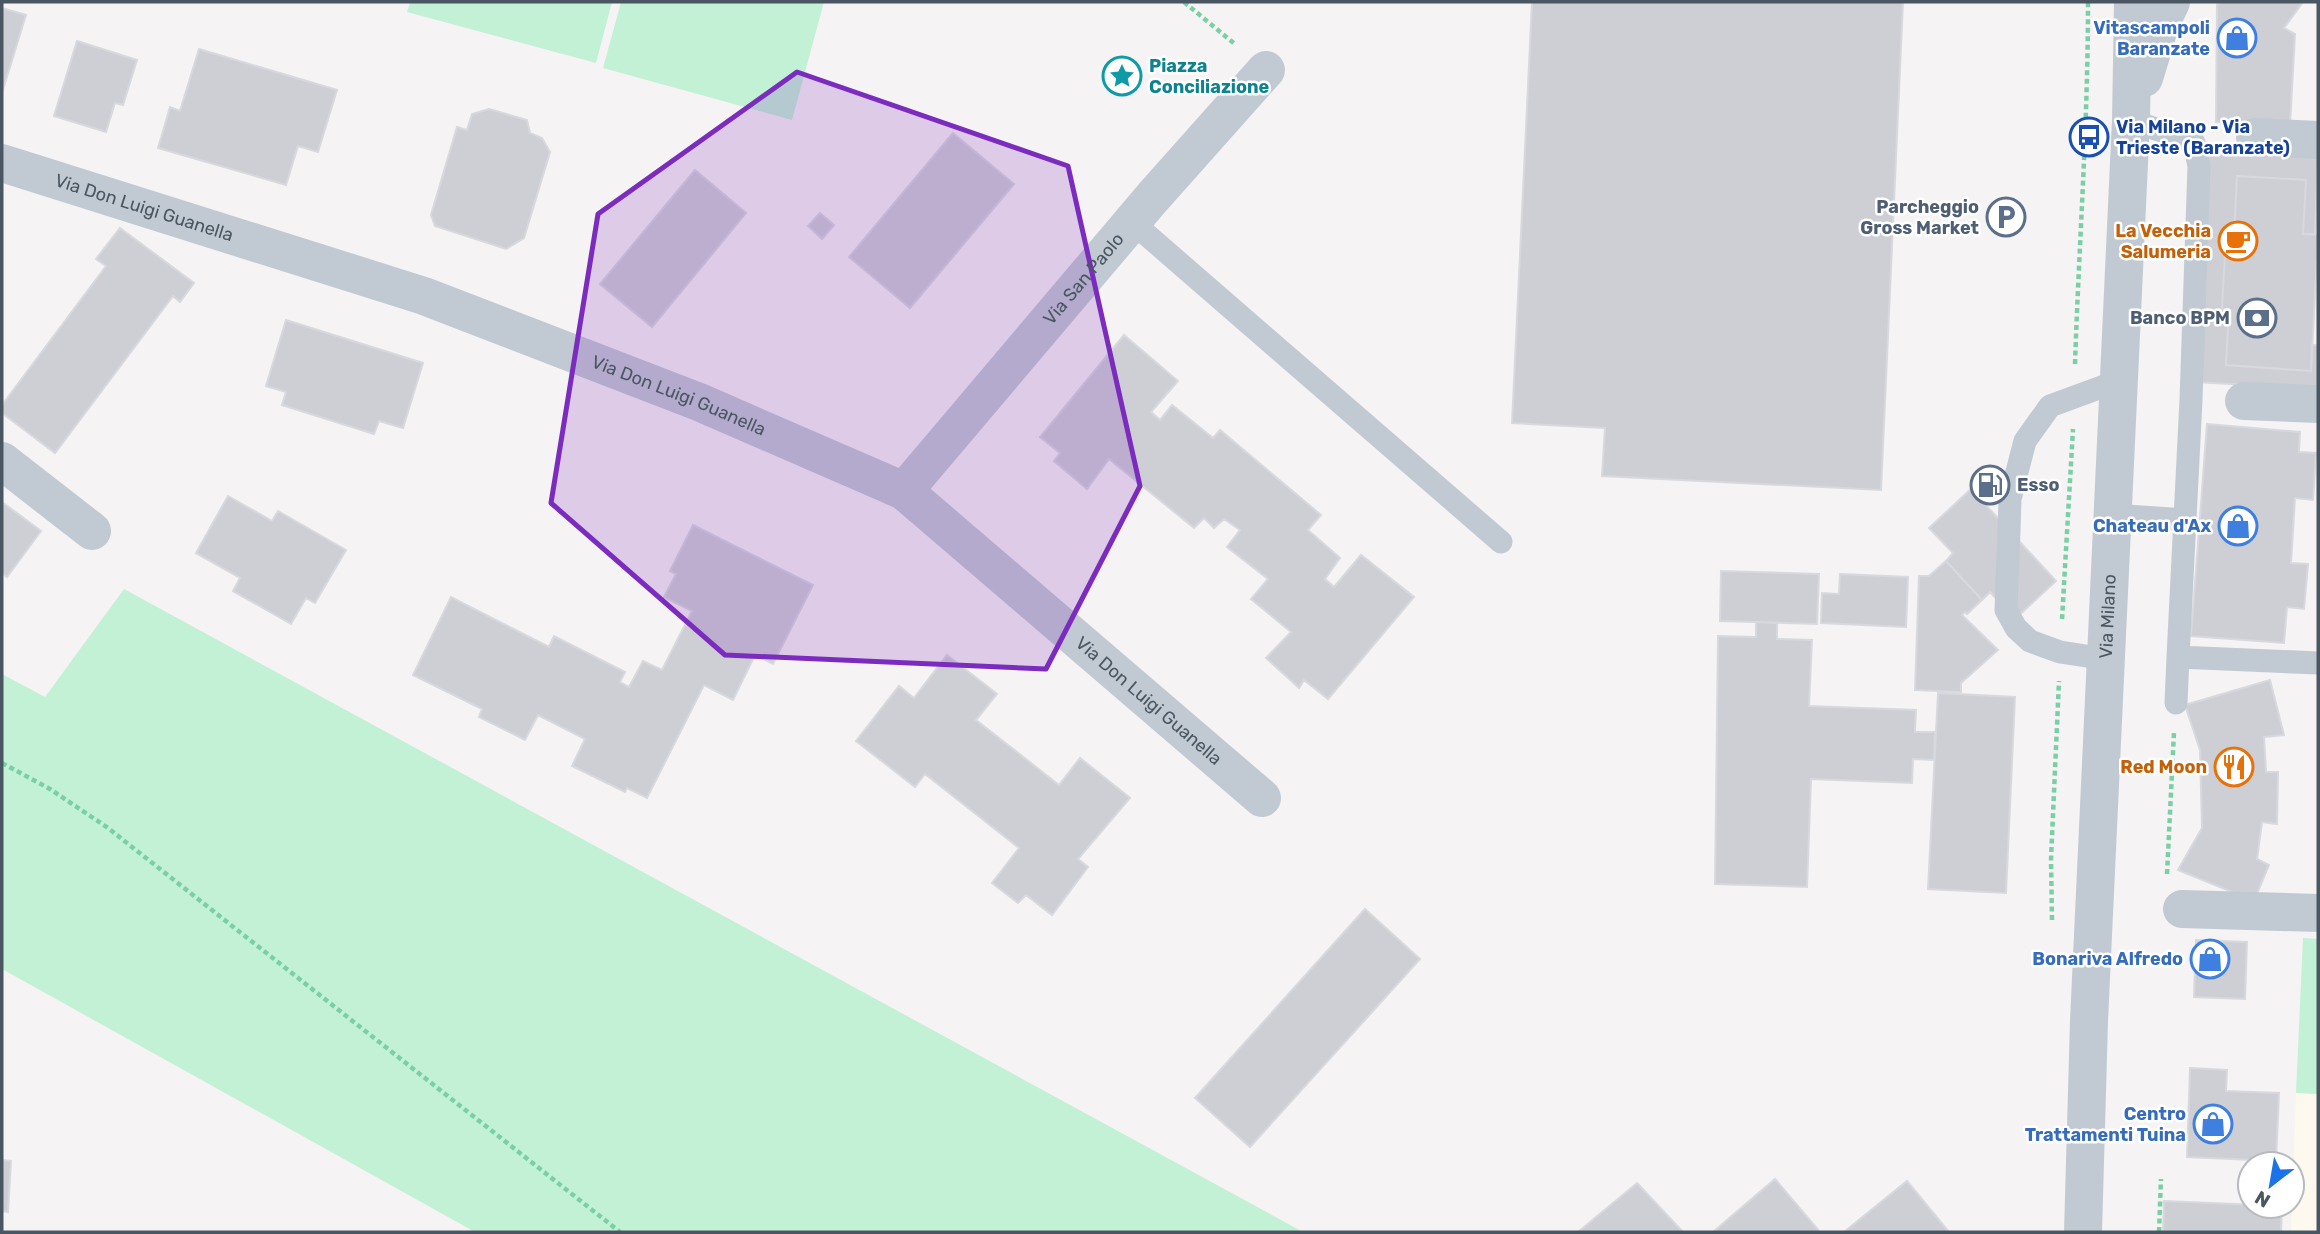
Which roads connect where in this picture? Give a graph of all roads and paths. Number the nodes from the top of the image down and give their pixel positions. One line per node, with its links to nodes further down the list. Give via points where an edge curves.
1 (1184, 2): 5 (path)
2 (2088, 2): 12 (path)
3 (2133, 2): 6 (street, Via Milano)
4 (2171, 2): 6 (street)
5 (1266, 70): 10 (street, Via San Paolo)
6 (2131, 120): 11 (street, Via Milano); 18 (lane, via 2194,144 2199,166)
7 (2255, 137): 8 (street)
8 (2318, 140)
9 (2, 163): 16 (street, Via Don Luigi Guanella, via 424,296 699,402)
10 (1132, 222): 16 (street, Via San Paolo); 20 (lane)
11 (2118, 381): 12 (lane); 17 (street, Via Milano)
12 (2074, 398): 21 (path); 21 (lane, via 2050,406 2025,441 2010,499 2006,610 2030,641)
13 (2244, 401): 14 (street)
14 (2318, 404)
15 (2, 461): 19 (street)
16 (904, 491): 27 (street, Via Don Luigi Guanella)
17 (2112, 515): 18 (lane); 23 (street, Via Milano)
18 (2186, 520): 22 (lane)
19 (92, 531)
20 (1501, 542)
21 (2060, 652): 23 (lane); 30 (path)
22 (2178, 657): 24 (lane); 25 (lane)
23 (2106, 659): 33 (street, Via Milano)
24 (2318, 663)
25 (2176, 703): 28 (path)
26 (2, 763): 32 (path, via 108,828)
27 (1262, 798)
28 (2174, 895): 29 (street)
29 (2318, 913)
30 (2052, 926)
31 (2161, 1179): 34 (path)
32 (620, 1232)
33 (2082, 1232)
34 (2159, 1232)

